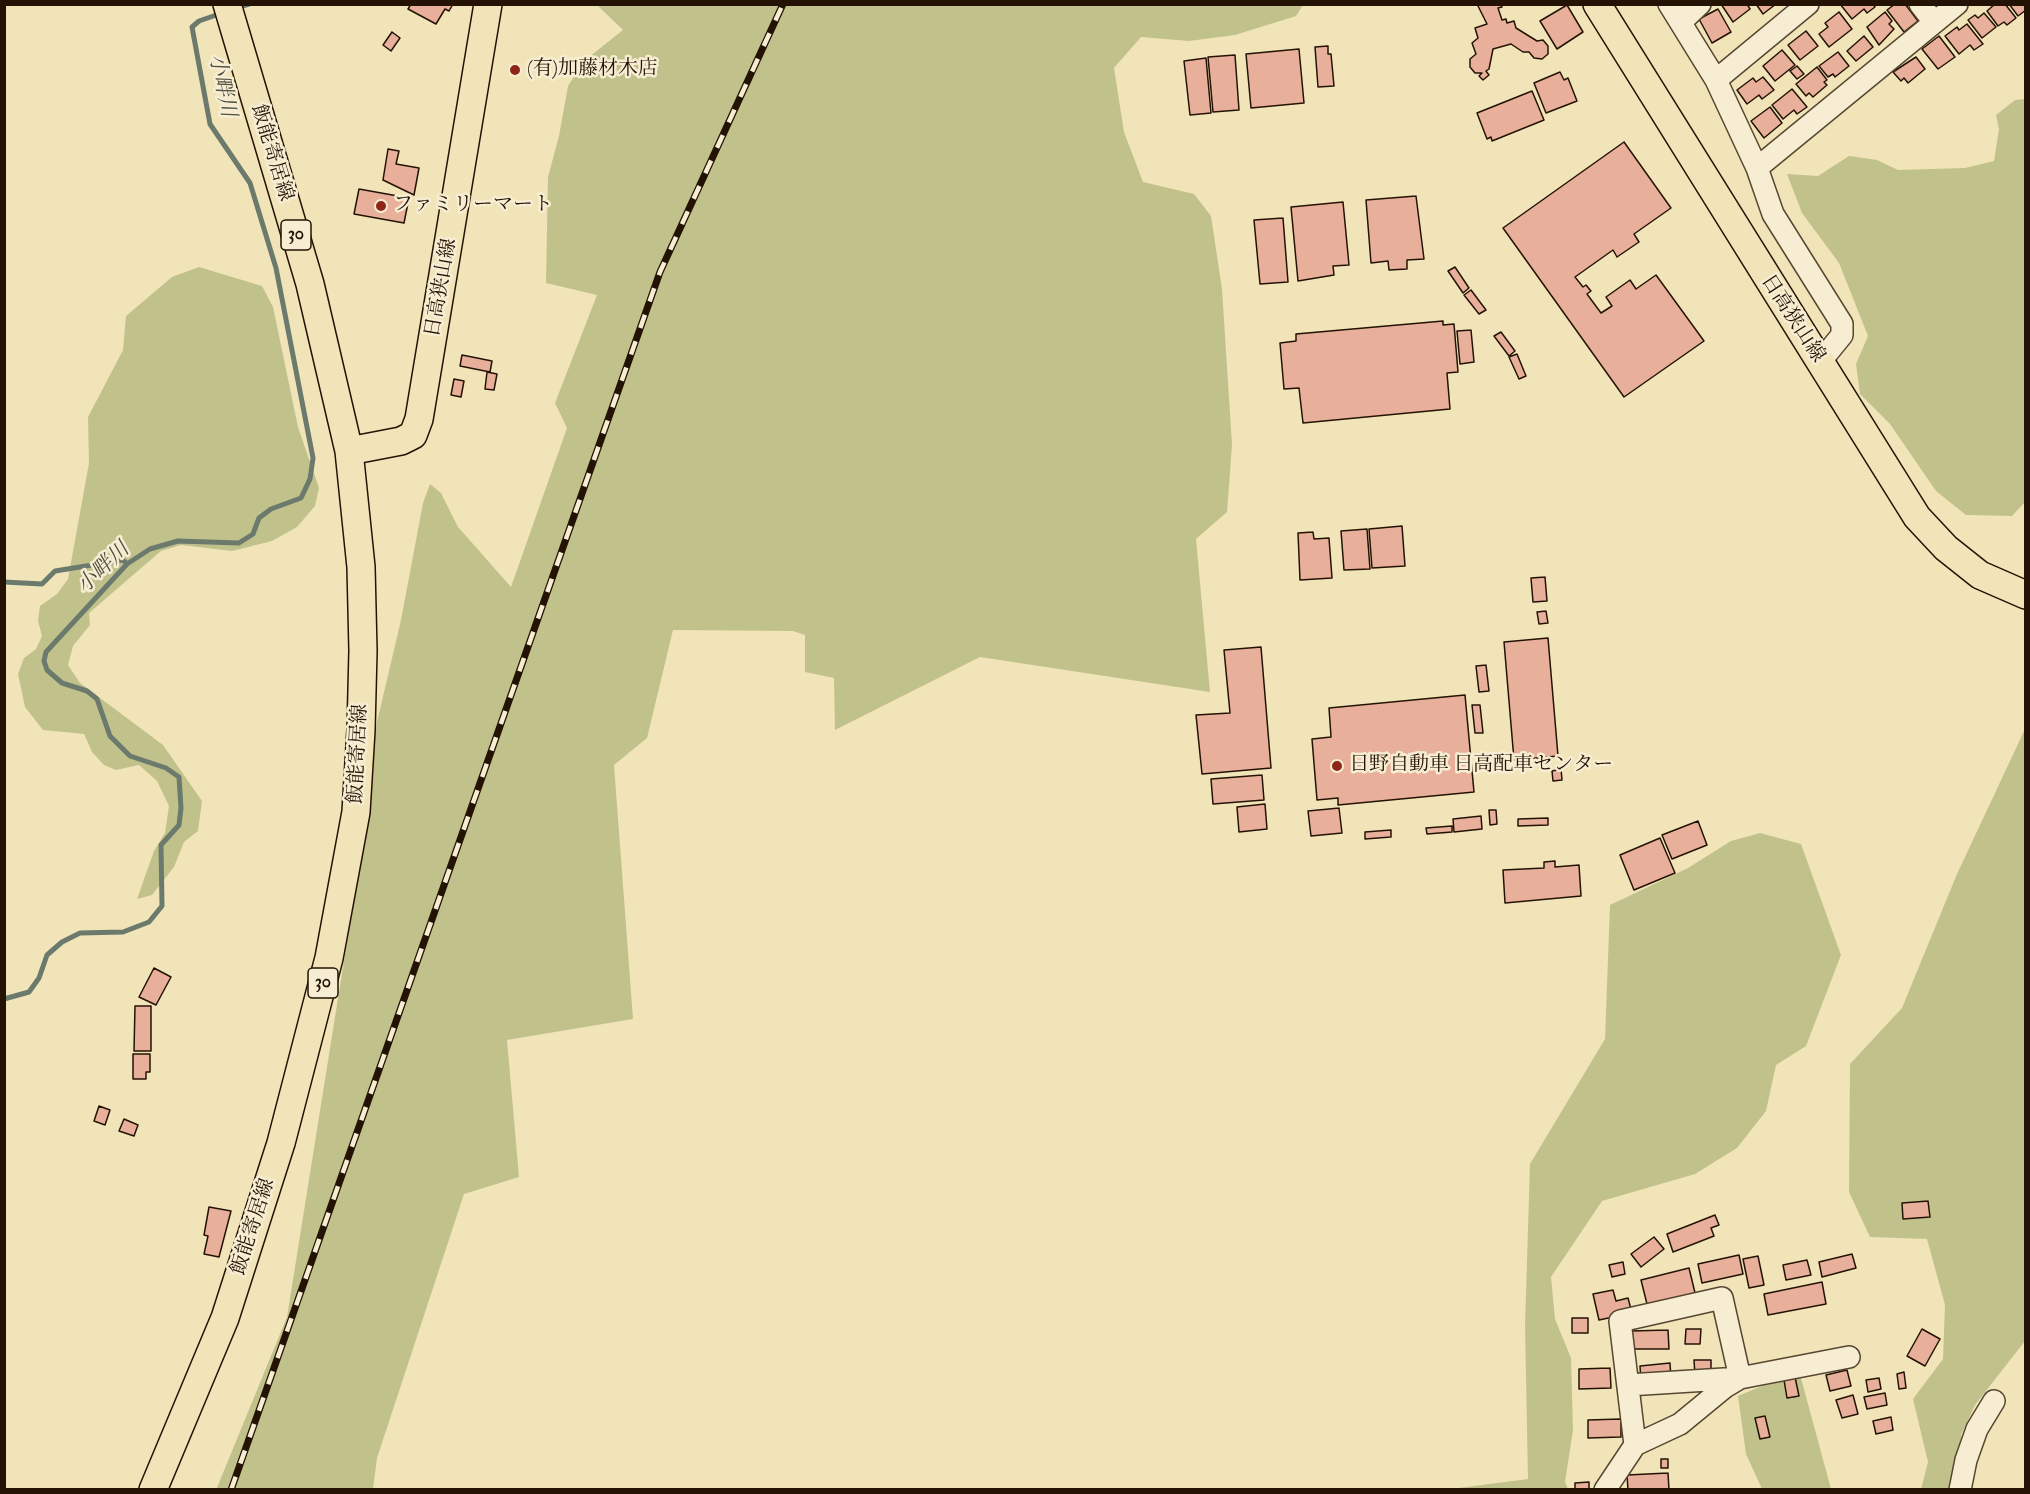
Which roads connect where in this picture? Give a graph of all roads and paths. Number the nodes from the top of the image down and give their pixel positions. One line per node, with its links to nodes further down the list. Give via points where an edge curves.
1 (488, 4): 14 (main road, 日高狭山線, via 419,419 413,435 407,438)
2 (1597, 4): 13 (main road, 日高狭山線)
3 (1669, 4): 9 (street)
4 (1700, 4): 9 (street)
5 (1808, 4): 11 (street)
6 (1920, 4): 10 (street)
7 (1957, 4): 10 (street)
8 (229, 13): 14 (main road, 飯能寄居線 / 30, via 310,284)
9 (1681, 22): 11 (street)
10 (1934, 22): 12 (street)
11 (1716, 80): 12 (street)
12 (1757, 168): 13 (street, via 1773,214 1842,324 1842,335)
13 (1820, 362): 15 (main road, 日高狭山線, via 1917,517 1980,576)
14 (349, 451): 23 (main road, 飯能寄居線 / 30, via 361,567 361,730 356,812 330,958 281,1143 225,1318)
15 (2025, 595)
16 (1849, 1357): 17 (street)
17 (1740, 1378): 18 (street); 19 (street, via 1722,1298 1620,1321); 21 (street)
18 (1684, 1380): 19 (street); 21 (street)
19 (1628, 1385): 22 (street)
20 (1994, 1401): 25 (street, via 1977,1430)
21 (1689, 1417): 22 (street)
22 (1635, 1445): 24 (street)
23 (153, 1490)
24 (1605, 1490)
25 (1960, 1490)

